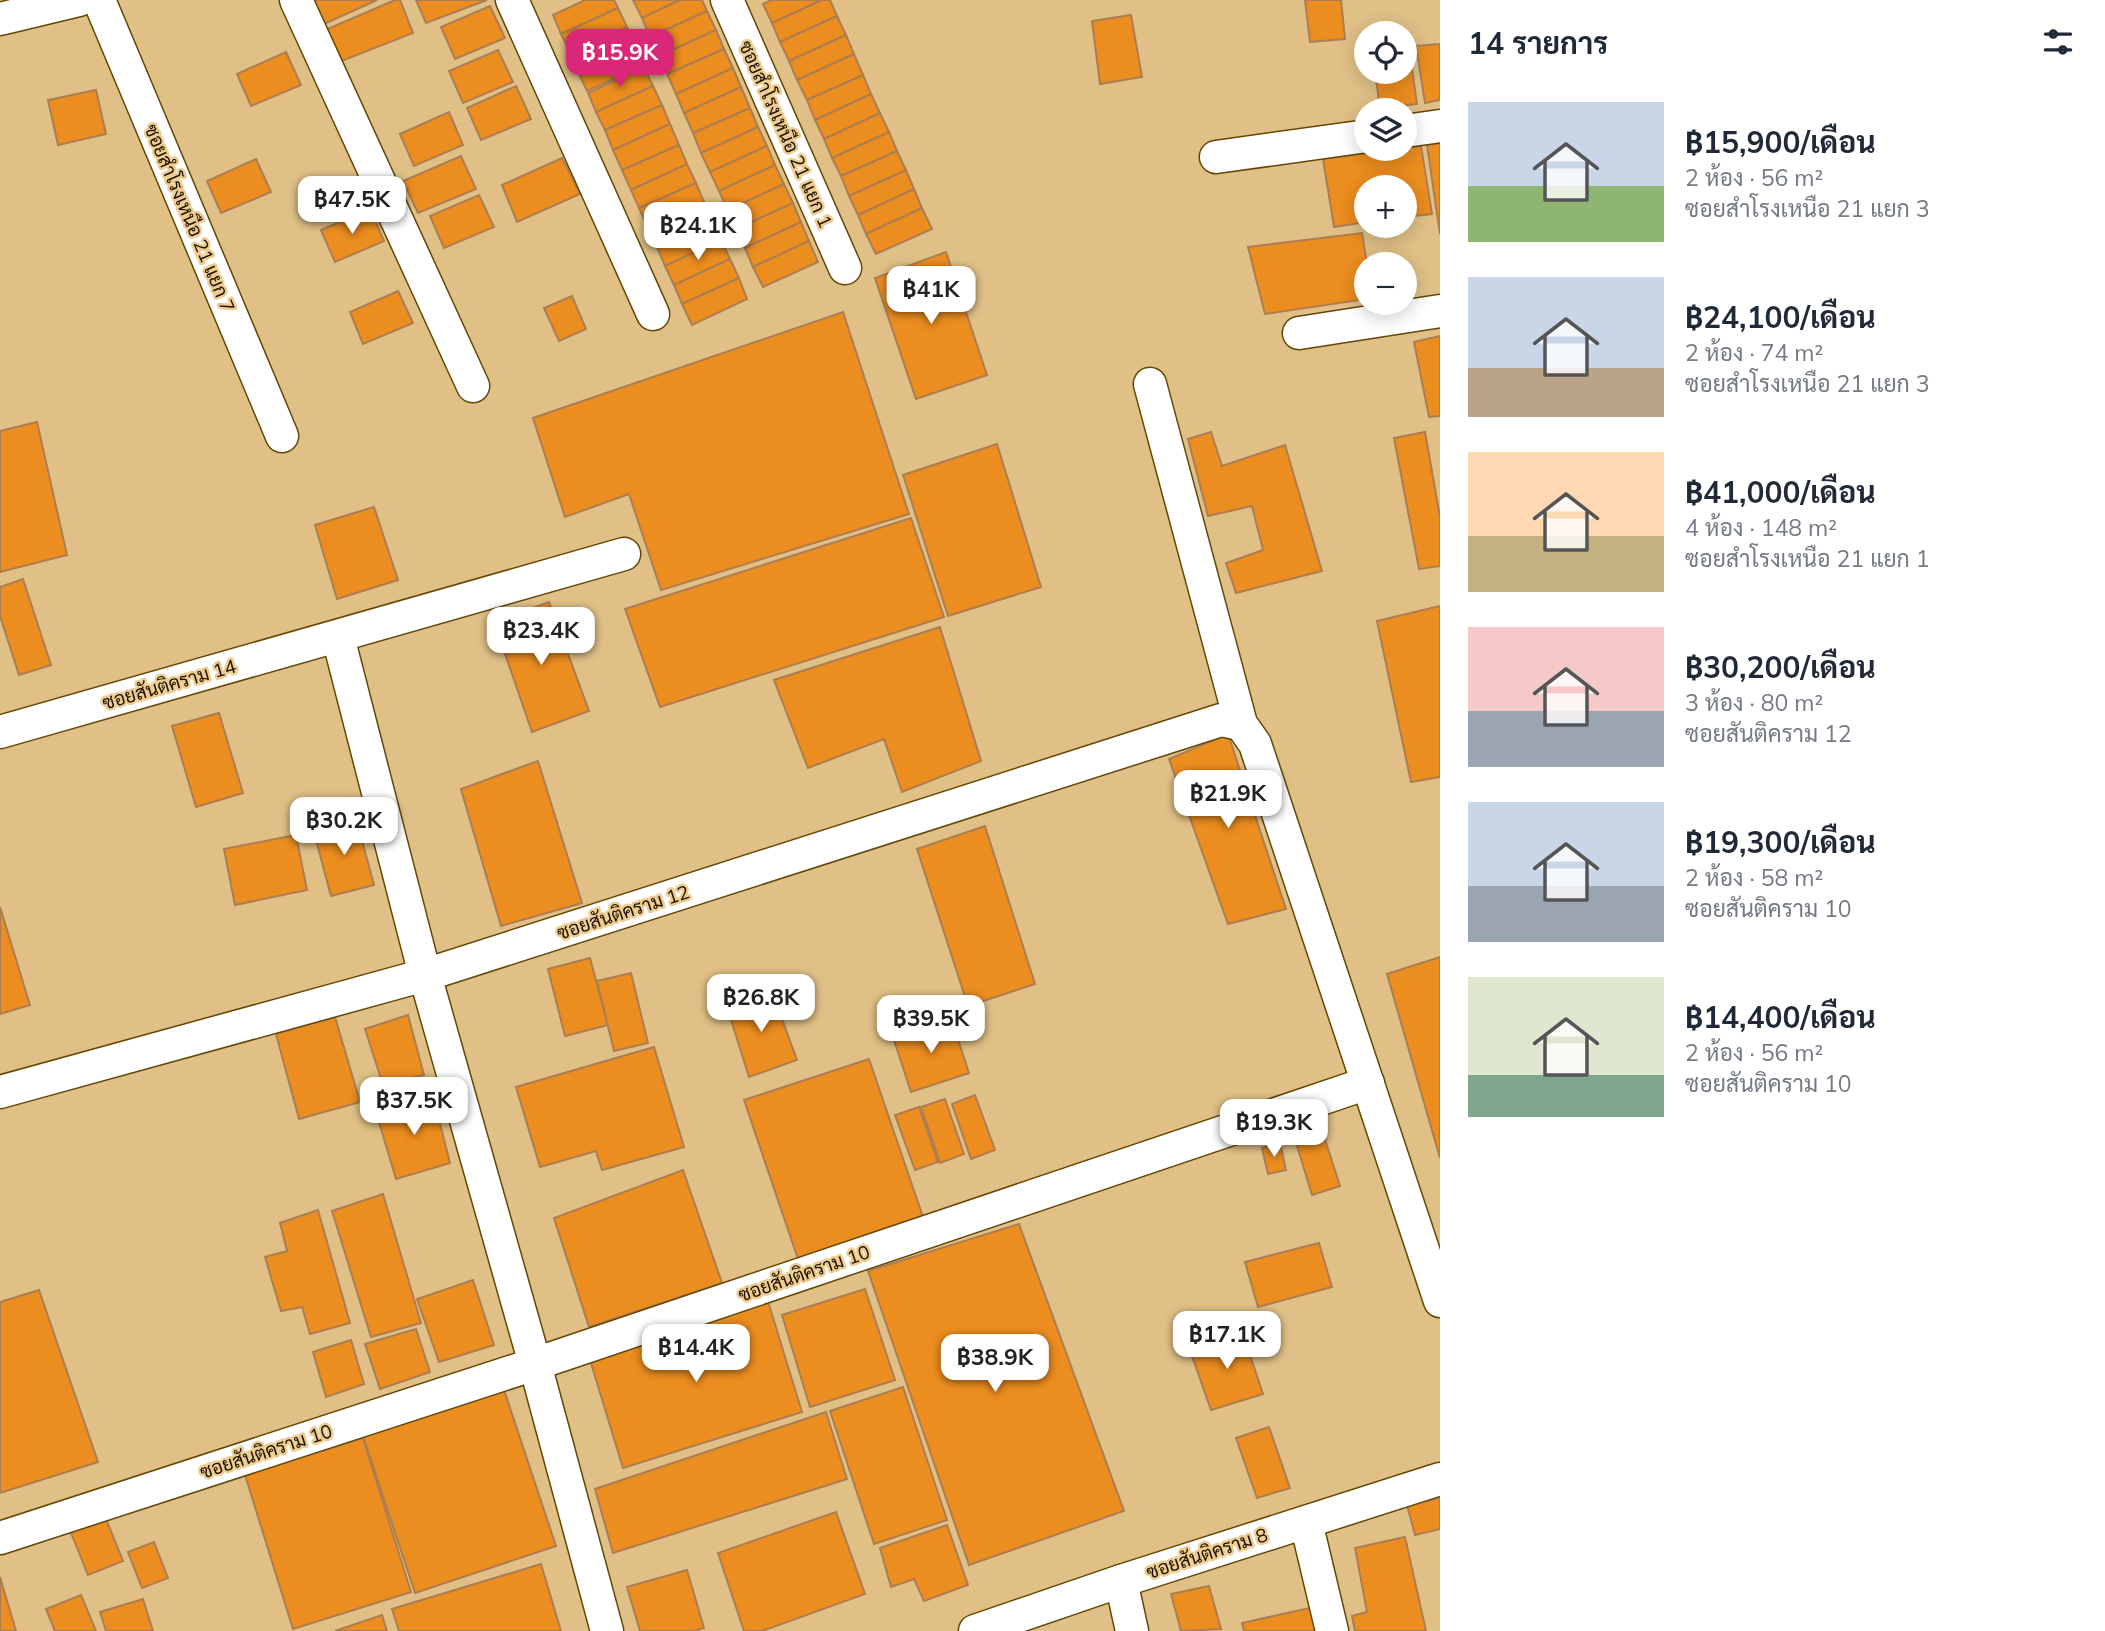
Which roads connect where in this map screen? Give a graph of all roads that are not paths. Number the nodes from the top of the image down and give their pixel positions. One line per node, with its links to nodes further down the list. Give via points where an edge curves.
1 (79, 0): 6 (street)
2 (99, 0): 17 (street, ซอยสำโรงเหนือ 21 แยก 7)
3 (296, 0): 16 (street)
4 (512, 0): 13 (street)
5 (727, 0): 11 (street, ซอยสำโรงเหนือ 21 แยก 1)
6 (0, 19)
7 (1440, 126): 8 (street)
8 (1417, 129)
9 (1354, 138): 10 (street)
10 (1216, 157)
11 (845, 268)
12 (1440, 311): 14 (street)
13 (653, 314)
14 (1299, 332)
15 (1150, 384): 20 (street)
16 (473, 386)
17 (282, 436)
18 (624, 554): 19 (street, ซอยสันติคราม 14)
19 (338, 637): 21 (street, ซอยสันติคราม 14); 22 (street)
20 (1241, 724): 22 (street, ซอยสันติคราม 12, via 1221,720); 23 (street, via 1255,744)
21 (0, 732)
22 (425, 975): 24 (street, ซอยสันติคราม 12); 26 (street)
23 (1368, 1083): 25 (street); 26 (street, ซอยสันติคราม 10)
24 (0, 1092)
25 (1440, 1301)
26 (535, 1364): 29 (street, ซอยสันติคราม 10); 31 (street)
27 (1440, 1479): 28 (street, ซอยสันติคราม 8)
28 (1306, 1522): 30 (street, ซอยสันติคราม 8); 34 (street)
29 (0, 1538)
30 (1121, 1581): 32 (street, ซอยสันติคราม 8); 33 (street)
31 (607, 1631)
32 (975, 1631)
33 (1132, 1631)
34 (1332, 1631)

